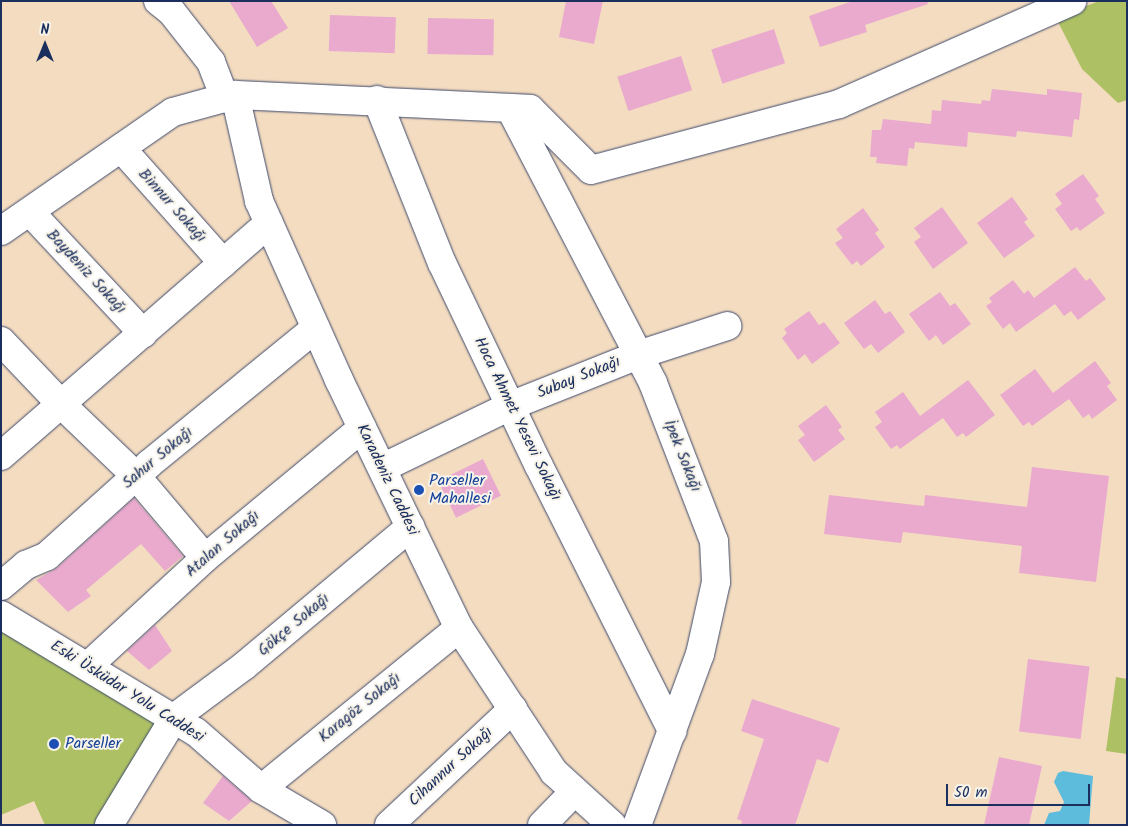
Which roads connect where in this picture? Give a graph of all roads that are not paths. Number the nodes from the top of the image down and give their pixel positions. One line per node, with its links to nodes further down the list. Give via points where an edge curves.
1 (158, 1): 3 (street, Karadeniz Caddesi, via 171,10 211,62)
2 (1072, 1): 5 (street, via 839,104 591,170 530,110)
3 (230, 97): 4 (street); 6 (street, via 173,112); 8 (street, Karadeniz Caddesi)
4 (377, 100): 5 (street); 17 (street, Hoca Ahmet Yesevi Sokağı, via 442,263)
5 (510, 108): 15 (street, İpek Sokağı)
6 (121, 148): 7 (street); 10 (street, Binnur Sokağı)
7 (30, 212): 9 (street); 13 (street, Baydeniz Sokağı)
8 (268, 223): 10 (street); 12 (street, Karadeniz Caddesi)
9 (1, 231)
10 (223, 263): 13 (street)
11 (727, 326): 15 (street, Subay Sokağı)
12 (316, 328): 18 (street, Karadeniz Caddesi); 21 (street, Sahur Sokağı)
13 (143, 333): 16 (street)
14 (1, 341): 16 (street)
15 (638, 355): 17 (street, Subay Sokağı); 30 (street, İpek Sokağı, via 653,383 714,542 716,582 700,654)
16 (61, 404): 19 (street); 21 (street)
17 (510, 406): 20 (street, Subay Sokağı); 30 (street, Hoca Ahmet Yesevi Sokağı)
18 (362, 428): 20 (street, Karadeniz Caddesi); 23 (street, Atalan Sokağı)
19 (1, 456)
20 (382, 468): 22 (street, Karadeniz Caddesi)
21 (136, 476): 23 (street); 24 (street, Sahur Sokağı, via 47,556 26,565)
22 (410, 527): 26 (street, Karadeniz Caddesi); 29 (street, Gökçe Sokağı, via 244,666)
23 (205, 558): 27 (street, Atalan Sokağı)
24 (1, 586)
25 (1, 615): 27 (street, Eski Üsküdar Yolu Caddesi)
26 (459, 628): 28 (street, Karadeniz Caddesi); 31 (street, Karagöz Sokağı)
27 (88, 666): 29 (street, Eski Üsküdar Yolu Caddesi)
28 (513, 709): 32 (street, Karadeniz Caddesi, via 554,772); 35 (street, Cihannur Sokağı)
29 (174, 718): 31 (street, Eski Üsküdar Yolu Caddesi, via 196,732); 33 (street)
30 (672, 731): 38 (street, İpek Sokağı)
31 (261, 789): 34 (street, Eski Üsküdar Yolu Caddesi)
32 (575, 791): 36 (street); 37 (street, Karadeniz Caddesi)
33 (118, 821)
34 (322, 825)
35 (389, 825)
36 (542, 825)
37 (612, 825)
38 (637, 825)

